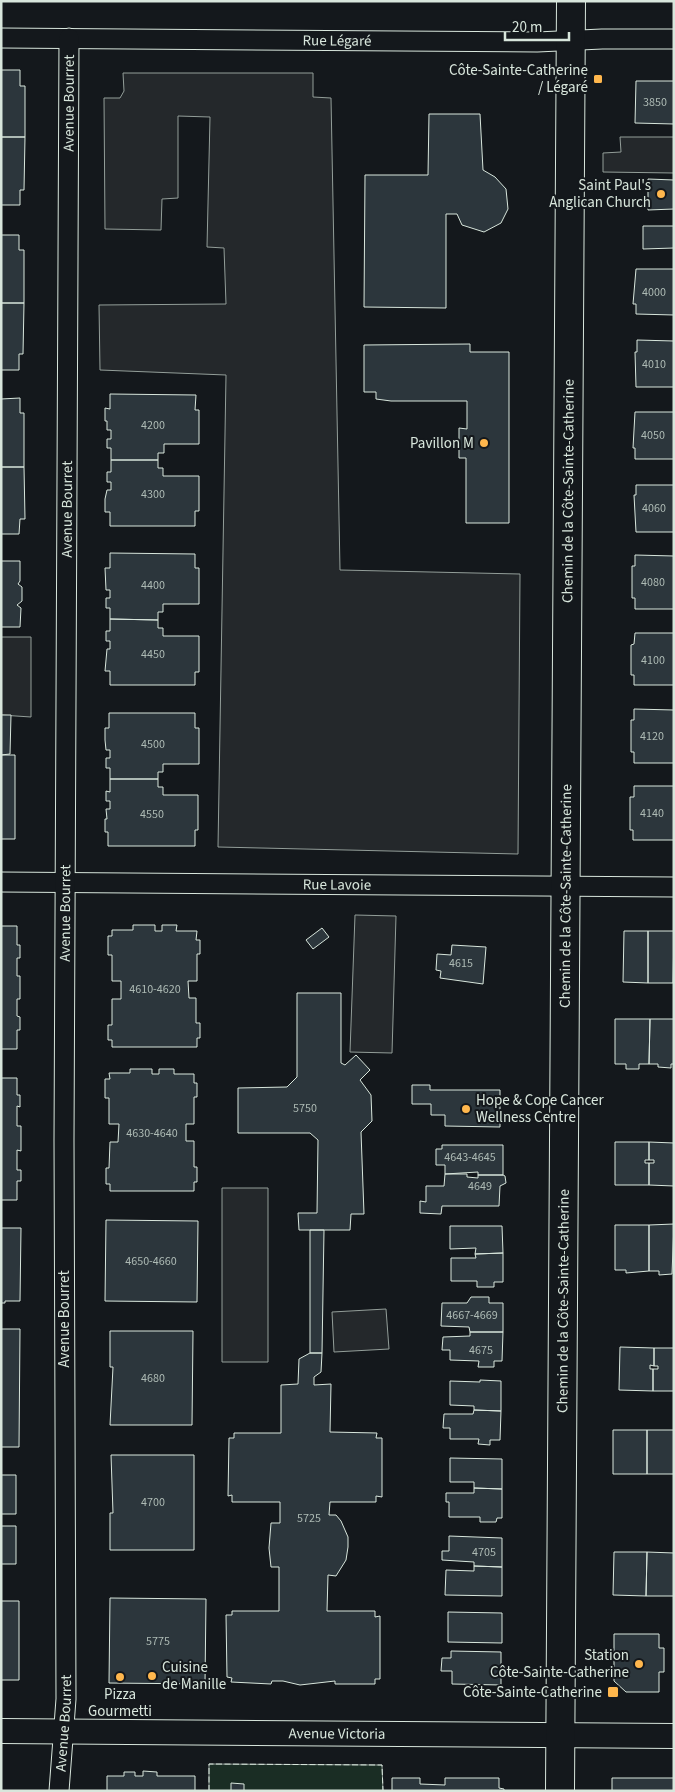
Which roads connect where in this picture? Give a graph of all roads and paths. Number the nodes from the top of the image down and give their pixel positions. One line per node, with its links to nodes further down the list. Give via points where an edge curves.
1 (570, 1): 5 (main road, Chemin de la Côte-Sainte-Catherine)
2 (1, 38): 3 (street, Rue Légaré)
3 (69, 38): 5 (street, Rue Légaré); 7 (street, Avenue Bourret)
4 (674, 39): 5 (street, Rue Légaré)
5 (570, 40): 8 (main road, Chemin de la Côte-Sainte-Catherine)
6 (1, 882): 7 (street, Rue Lavoie)
7 (65, 883): 8 (street, Rue Lavoie); 11 (street, Avenue Bourret, via 66,1699)
8 (564, 886): 9 (street, Rue Lavoie); 12 (main road, Chemin de la Côte-Sainte-Catherine)
9 (674, 886)
10 (1, 1731): 11 (street, Avenue Victoria)
11 (63, 1731): 12 (street, Avenue Victoria); 14 (street, Avenue Bourret)
12 (560, 1734): 13 (street, Avenue Victoria); 15 (main road, Chemin de la Côte-Sainte-Catherine)
13 (674, 1736)
14 (59, 1791)
15 (560, 1791)

